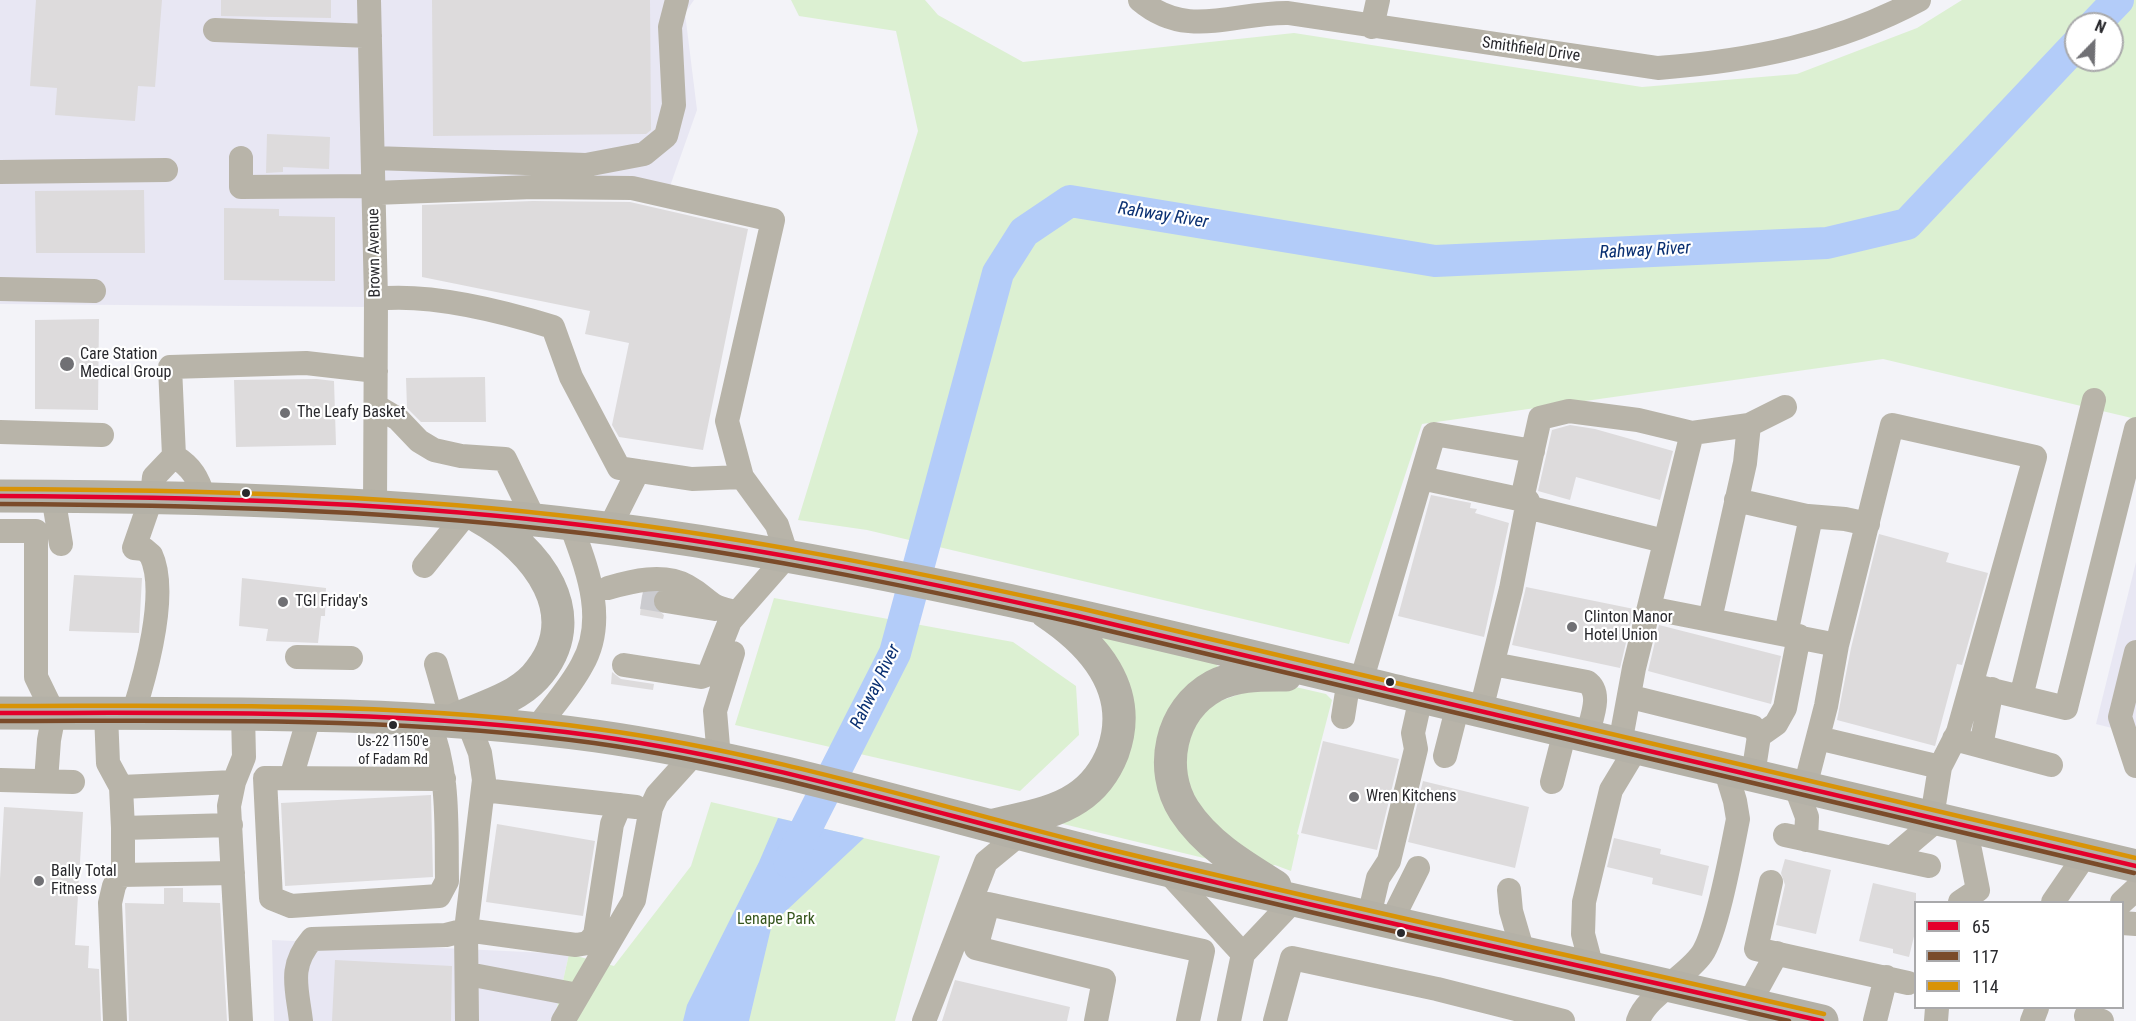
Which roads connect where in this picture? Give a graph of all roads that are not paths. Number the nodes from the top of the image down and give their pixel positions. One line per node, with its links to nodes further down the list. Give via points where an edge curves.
1 (369, 0): 8 (street, Brown Avenue)
2 (677, 0): 10 (street, via 670,27 674,105 666,136 644,154 586,165)
3 (1140, 0): 6 (street, Smithfield Drive, via 1166,17 1199,24 1245,15 1288,13)
4 (1378, 0): 6 (street)
5 (1919, 0): 6 (street, Smithfield Drive, via 1839,36 1780,53 1658,68)
6 (1372, 27)
7 (215, 30): 8 (street)
8 (370, 36): 10 (street, Brown Avenue)
9 (241, 158): 13 (street, via 241,187)
10 (373, 159): 13 (street, Brown Avenue)
11 (166, 170): 12 (street)
12 (0, 172)
13 (373, 190): 16 (street, Brown Avenue); 29 (street, via 632,188 773,220 728,421)
14 (0, 289): 15 (street)
15 (94, 291)
16 (376, 299): 17 (street, Brown Avenue); 28 (street, via 398,297 506,312 553,327 571,377 619,468)
17 (376, 371): 19 (street, Brown Avenue); 27 (street, via 306,363 170,366)
18 (2094, 399): 69 (street)
19 (376, 406): 37 (street, Brown Avenue); 40 (street, via 434,450 506,459)
20 (1785, 407): 21 (street)
21 (1749, 425): 24 (street); 35 (street)
22 (2136, 429): 69 (street, via 2066,708)
23 (0, 432): 25 (street)
24 (1692, 433): 26 (street, via 1638,420 1569,411 1540,418); 45 (street)
25 (102, 435)
26 (1533, 452): 30 (street, via 1434,434); 36 (street)
27 (174, 456): 33 (street, via 154,477); 34 (street, via 198,477)
28 (638, 471): 29 (street, via 692,480); 43 (street)
29 (742, 477): 47 (street, via 777,525)
30 (1421, 478): 36 (street); 65 (street)
31 (0, 495): 32 (highway)
32 (53, 496): 33 (highway); 46 (street)
33 (152, 496): 34 (highway); 73 (street, via 135,548 151,555 156,580 152,649)
34 (204, 498): 37 (highway)
35 (1736, 500): 39 (street); 55 (street)
36 (1524, 503): 45 (street); 64 (street, via 1511,589)
37 (375, 507): 38 (highway)
38 (470, 515): 40 (highway); 48 (street); 77 (highway, via 506,534 540,567 554,595 556,626 551,649 534,678 504,698)
39 (1808, 516): 41 (street); 56 (street, via 1811,517)
40 (536, 521): 42 (highway)
41 (1868, 524): 57 (street); 66 (street, via 1892,425 2035,457)
42 (571, 525): 43 (highway); 49 (street)
43 (609, 529): 47 (highway)
44 (0, 531): 72 (street, via 36,531 36,677)
45 (1664, 541): 53 (street)
46 (61, 544)
47 (787, 556): 52 (highway); 54 (street)
48 (424, 566)
49 (599, 586): 50 (street); 54 (street, via 640,579 680,583); 62 (street)
50 (642, 597)
51 (666, 601): 54 (street)
52 (1034, 604): 65 (highway); 106 (highway, via 1076,634 1106,668 1119,699 1118,733 1102,772 1079,797)
53 (1649, 608): 55 (street); 68 (street)
54 (726, 610): 58 (street)
55 (1710, 619): 56 (street)
56 (1793, 635): 57 (street); 80 (street, via 1785,708 1776,724)
57 (1837, 645): 81 (street)
58 (718, 647): 62 (street, via 714,665 705,677); 85 (street, via 733,652 715,711)
59 (2136, 652): 88 (street, via 2120,717)
60 (297, 657): 61 (street)
61 (351, 658)
62 (586, 658): 78 (street)
63 (436, 664): 77 (street)
64 (1493, 664): 70 (street); 79 (street, via 1593,686 1596,693)
65 (1345, 678): 67 (highway); 76 (street); 119 (highway, via 1246,676 1213,687 1182,718 1171,754 1178,798 1192,821 1223,852)
66 (1981, 687): 69 (street); 82 (street); 84 (street)
67 (1421, 697): 70 (highway); 122 (street, via 1413,733 1416,748 1389,861 1378,878)
68 (1631, 697): 80 (street, via 1737,722 1753,727); 83 (street)
69 (2021, 697)
70 (1469, 708): 79 (highway); 86 (street)
71 (0, 713): 72 (highway)
72 (54, 714): 73 (highway); 94 (street)
73 (119, 714): 74 (highway); 99 (street, via 108,763)
74 (243, 714): 75 (highway); 96 (street, via 244,757)
75 (310, 714): 77 (highway); 91 (street)
76 (1343, 717)
77 (449, 720): 78 (highway); 92 (street, via 441,753); 100 (street, via 483,762)
78 (536, 729): 85 (highway)
79 (1576, 733): 83 (highway); 97 (street)
80 (1759, 736): 90 (street)
81 (1818, 738): 89 (street); 98 (street)
82 (1954, 739): 84 (street); 89 (street)
83 (1629, 746): 90 (highway); 127 (street, via 1611,790 1584,902 1583,934)
84 (1981, 746): 87 (street)
85 (707, 756): 101 (street); 106 (highway)
86 (1445, 756)
87 (2051, 765)
88 (2136, 766)
89 (1940, 767): 103 (street)
90 (1739, 772): 98 (highway); 129 (street, via 1738,819 1711,932 1697,960)
91 (291, 778): 92 (street); 92 (street, via 265,778 268,886 271,898 291,906 439,896 447,881)
92 (444, 778)
93 (0, 780): 94 (street)
94 (46, 781): 95 (street)
95 (74, 782)
96 (234, 782): 99 (street); 104 (street, via 229,806)
97 (1552, 782)
98 (1800, 786): 103 (highway); 108 (street, via 1807,817 1795,838)
99 (121, 787): 105 (street)
100 (483, 790): 102 (street); 123 (street)
101 (654, 802): 102 (street); 130 (street, via 634,900)
102 (620, 805): 123 (street, via 612,824 595,934 588,943 576,945)
103 (1945, 821): 107 (highway); 108 (street); 118 (street)
104 (231, 825): 105 (street); 113 (street)
105 (123, 828): 114 (street)
106 (1005, 830): 112 (highway); 137 (street, via 986,862)
107 (2086, 854): 110 (highway); 120 (street)
108 (1892, 858): 109 (street)
109 (1929, 866)
110 (2136, 866)
111 (1419, 868): 122 (street)
112 (1165, 869): 119 (highway); 126 (street)
113 (233, 873): 114 (street); 133 (street)
114 (120, 875): 132 (street, via 110,903)
115 (1771, 882): 125 (street, via 1756,948)
116 (2136, 889): 121 (street)
117 (1509, 890): 124 (street, via 1510,911)
118 (1969, 896)
119 (1295, 899): 122 (highway); 126 (street)
120 (2054, 901)
121 (2124, 901)
122 (1380, 919): 124 (highway)
123 (466, 930): 128 (street); 134 (street, via 446,935 312,939 300,953 296,970)
124 (1523, 952): 127 (highway)
125 (1777, 953): 131 (street); 145 (street, via 1897,980)
126 (1243, 954): 140 (street)
127 (1592, 968): 129 (highway)
128 (468, 974): 130 (street); 135 (street)
129 (1670, 986): 131 (highway); 143 (street)
130 (578, 995): 136 (street)
131 (1749, 1004): 144 (highway)
132 (115, 1021)
133 (241, 1021)
134 (301, 1021)
135 (467, 1021)
136 (563, 1021)
137 (924, 1021)
138 (1096, 1021): 139 (street, via 1104,980 976,948 988,904 1203,951)
139 (1188, 1021)
140 (1229, 1021)
141 (1275, 1021): 142 (street, via 1292,958)
142 (1563, 1021)
143 (1638, 1021)
144 (1822, 1021)
145 (1875, 1021)

